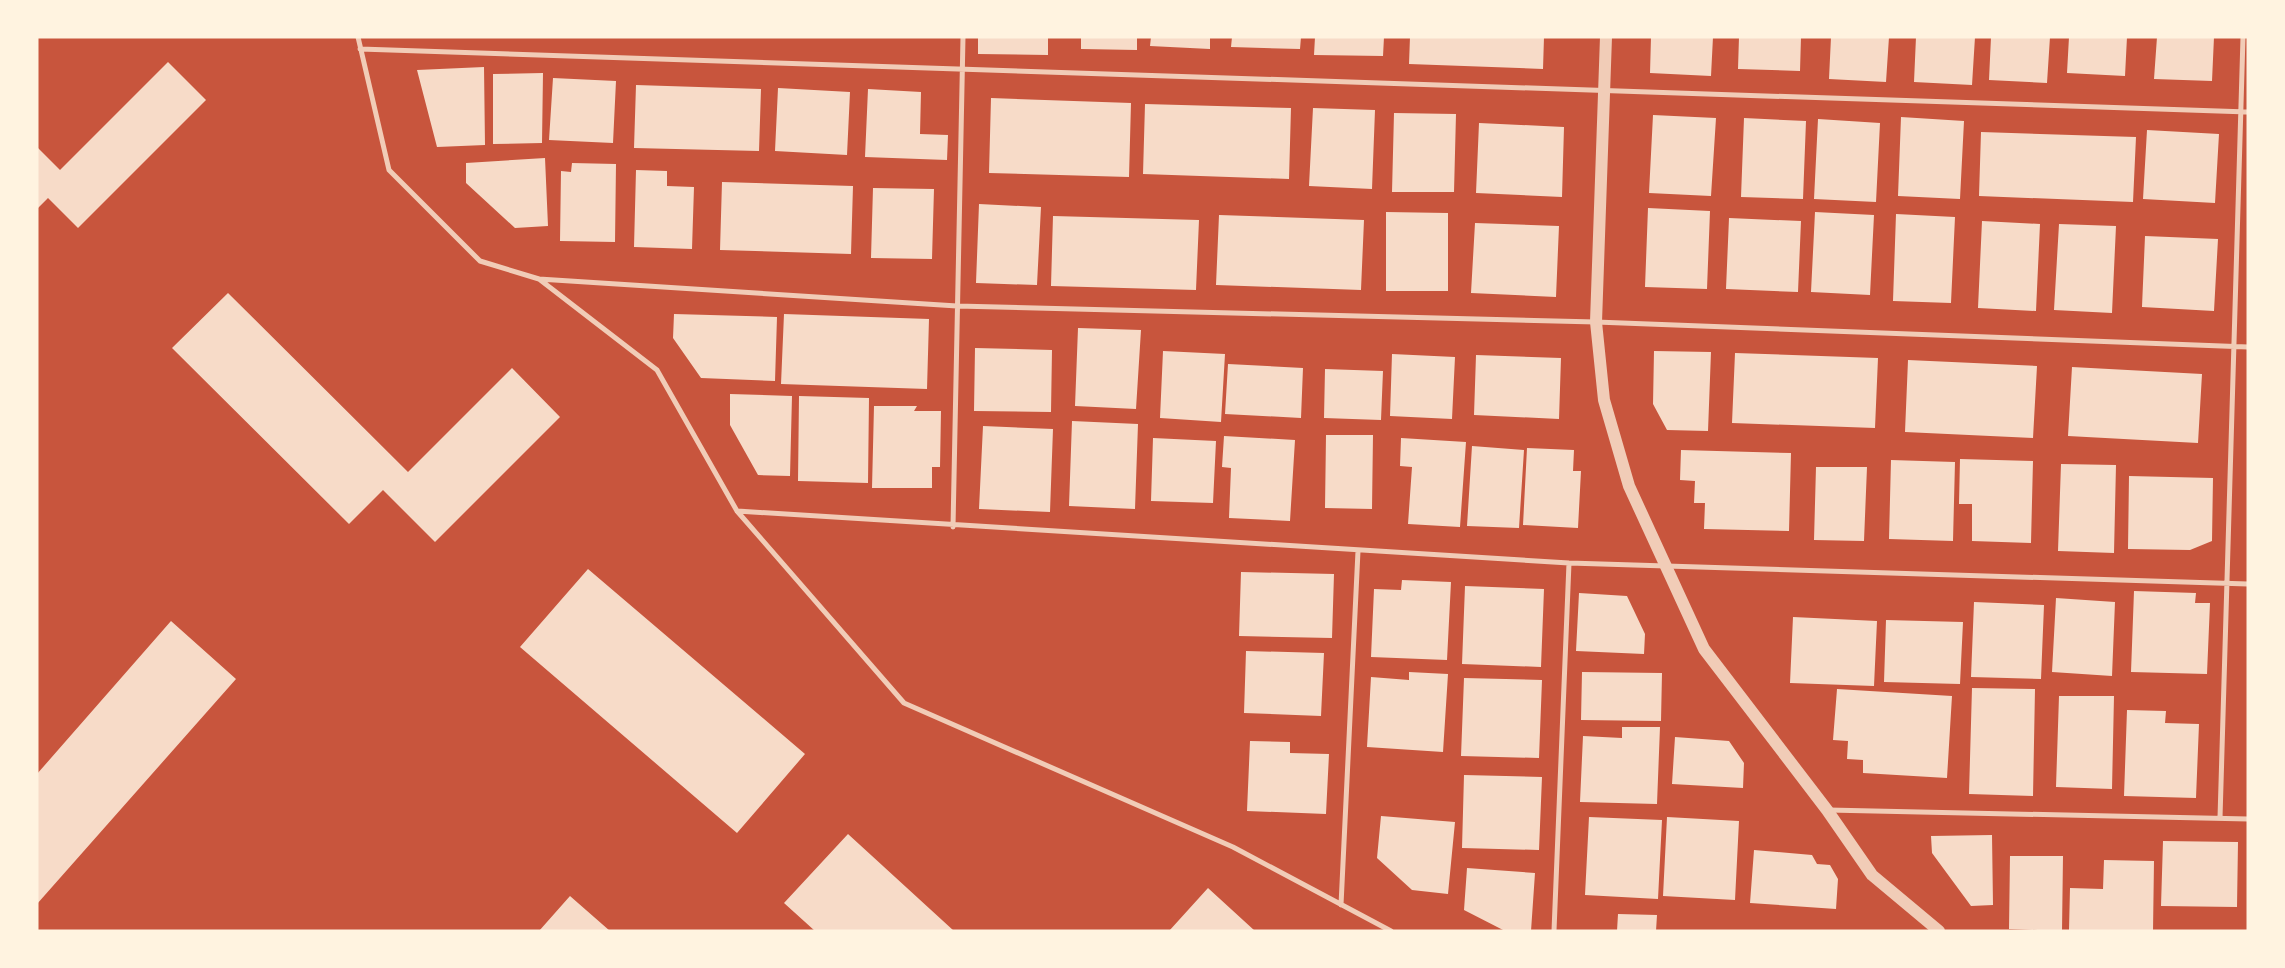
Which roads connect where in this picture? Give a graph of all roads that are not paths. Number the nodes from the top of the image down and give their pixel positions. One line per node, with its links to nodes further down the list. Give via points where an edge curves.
1 (358, 37): 5 (lane)
2 (963, 37): 6 (lane)
3 (1606, 37): 7 (street)
4 (2243, 37): 8 (lane)
5 (360, 49): 6 (lane); 9 (lane, via 389,170 480,261)
6 (962, 69): 7 (lane); 10 (lane)
7 (1605, 90): 8 (lane); 11 (street)
8 (2245, 111): 12 (lane)
9 (539, 279): 10 (lane); 14 (lane, via 657,370)
10 (957, 306): 11 (lane); 15 (lane)
11 (1596, 321): 12 (lane); 18 (street, via 1604,400 1629,486)
12 (2234, 346): 13 (lane); 19 (lane)
13 (2248, 347)
14 (737, 511): 15 (lane); 24 (lane, via 904,703 1233,847)
15 (953, 527): 16 (lane)
16 (1358, 551): 17 (lane); 24 (lane)
17 (1569, 563): 18 (lane); 26 (lane)
18 (1664, 566): 19 (lane); 21 (street, via 1704,649)
19 (2227, 583): 20 (lane); 22 (lane)
20 (2248, 584)
21 (1827, 810): 22 (lane); 27 (street, via 1872,875)
22 (2220, 818): 23 (lane)
23 (2248, 819)
24 (1341, 905): 25 (lane)
25 (1391, 931)
26 (1554, 931)
27 (1939, 931)

